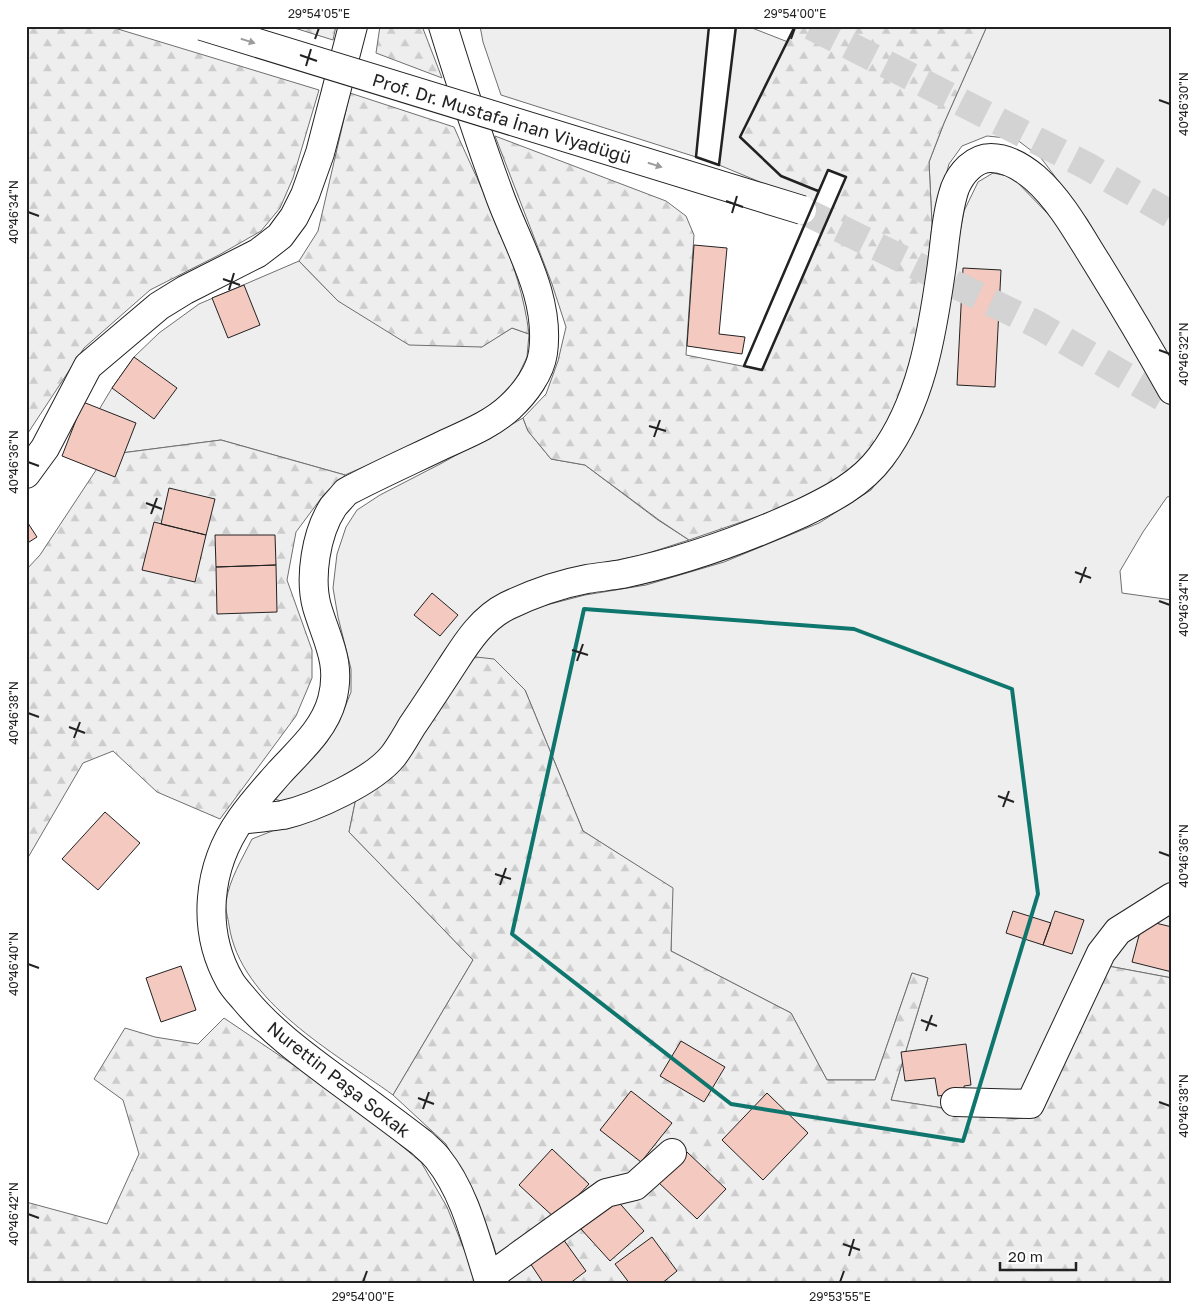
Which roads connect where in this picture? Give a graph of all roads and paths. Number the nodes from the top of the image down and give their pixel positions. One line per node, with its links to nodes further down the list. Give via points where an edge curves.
1 (202, 26): 4 (main road, Prof. Dr. Mustafa İnan Viyadüğü, one-way to 4, bridge)
2 (353, 26): 6 (main road, via 306,195 280,236 258,253 159,306 88,366 45,448)
3 (443, 26): 7 (main road, Nurettin Paşa Sokak, via 498,193 535,280 544,334 543,353 538,371 510,407 482,426 346,492 332,508 317,551 314,592 336,668 332,701 310,740 277,774)
4 (802, 210)
5 (1172, 390): 7 (main road, via 1070,219 1049,192 1018,165 988,158 975,162 962,173 948,215 933,322 914,394 881,457 861,479 827,500 763,531 698,554 622,574 583,580 504,607 484,622 468,642 392,757 376,774 287,814)
6 (28, 470)
7 (241, 820): 11 (main road, Nurettin Paşa Sokak, via 220,859 211,909 212,931 231,982 259,1016 296,1049 438,1157 465,1207)
8 (1172, 897): 9 (main road, via 1118,931 1101,953 1030,1104)
9 (955, 1102)
10 (672, 1153): 11 (main road, via 635,1186 606,1193)
11 (489, 1281)

